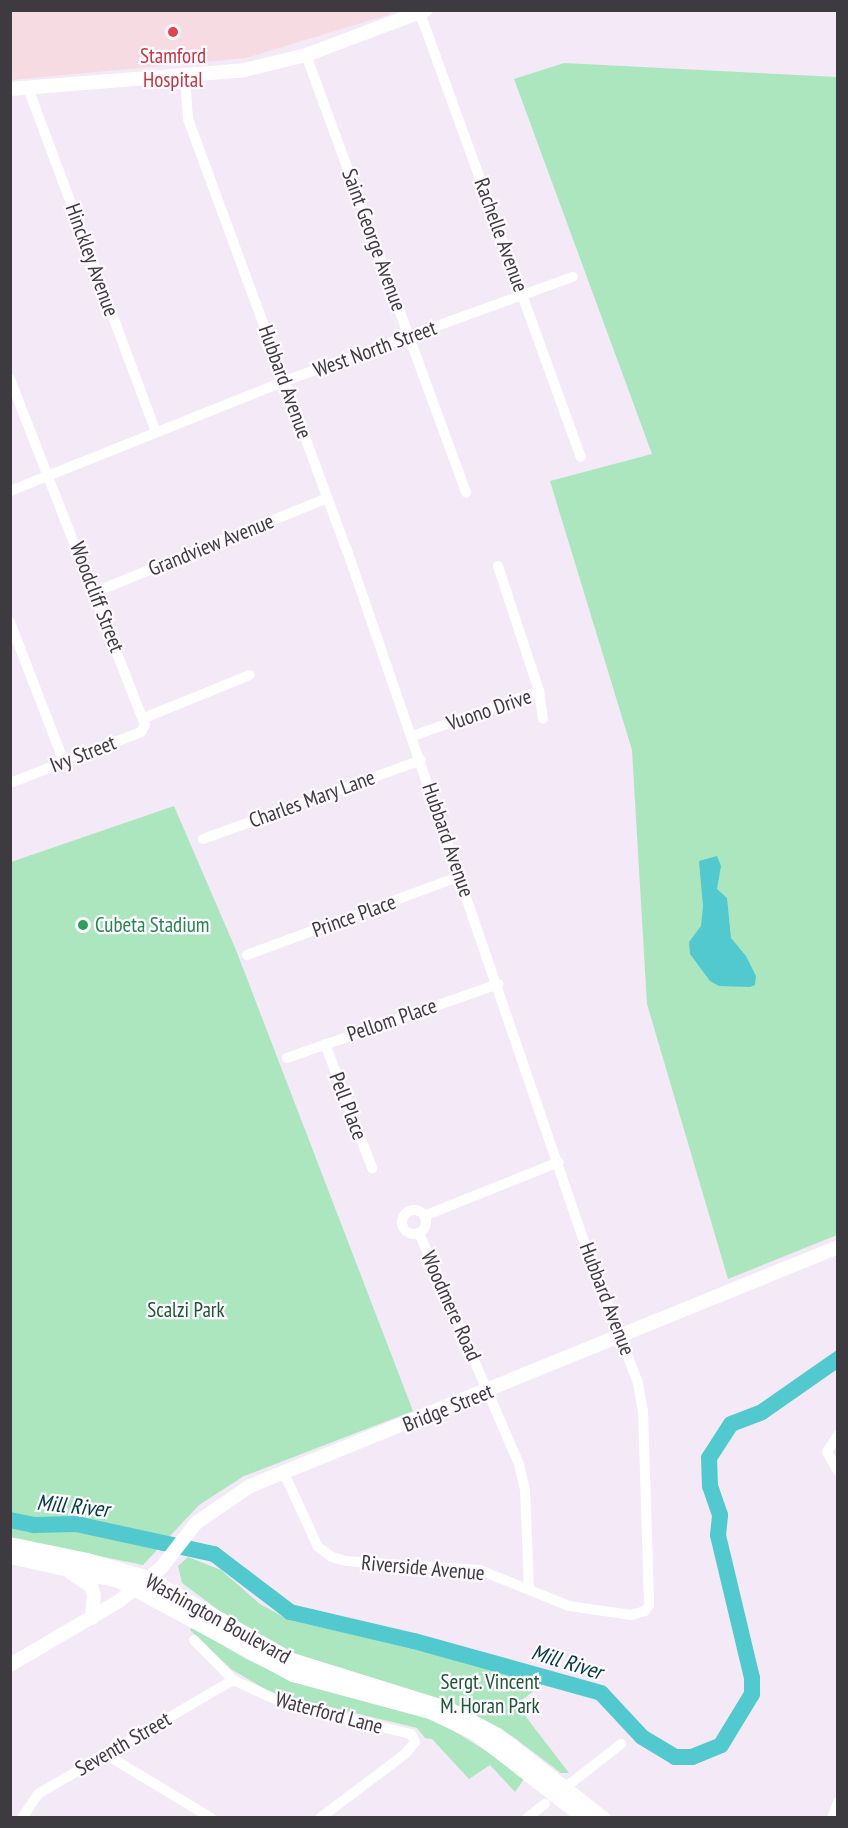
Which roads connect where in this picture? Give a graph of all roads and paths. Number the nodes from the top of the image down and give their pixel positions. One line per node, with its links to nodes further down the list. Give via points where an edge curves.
1 (423, 12): 2 (main road); 8 (street, Rachelle Avenue)
2 (404, 14): 3 (main road)
3 (306, 55): 4 (main road, via 244,70); 9 (street, Saint George Avenue)
4 (185, 76): 5 (main road); 11 (street, Hubbard Avenue, via 188,119)
5 (28, 88): 6 (main road); 12 (street, Hinckley Avenue)
6 (10, 89)
7 (573, 277): 8 (street, West North Street)
8 (522, 295): 9 (street, West North Street); 13 (street, Rachelle Avenue)
9 (409, 336): 11 (street, West North Street); 16 (street, Saint George Avenue)
10 (10, 379): 14 (street, Woodcliff Street)
11 (285, 381): 12 (street, West North Street); 17 (street, Hubbard Avenue)
12 (156, 432): 14 (street, West North Street)
13 (581, 457)
14 (49, 475): 15 (street, West North Street); 19 (street, Woodcliff Street)
15 (10, 491)
16 (466, 494)
17 (328, 498): 19 (street, Grandview Avenue); 25 (street, Hubbard Avenue)
18 (498, 566): 22 (street)
19 (95, 592): 23 (street, Woodcliff Street)
20 (10, 622): 27 (street)
21 (250, 675): 23 (street)
22 (539, 691): 24 (street, Vuono Drive); 25 (street, Vuono Drive)
23 (144, 718): 27 (street, Ivy Street, via 141,732)
24 (543, 719)
25 (413, 736): 26 (street, Hubbard Avenue)
26 (421, 760): 29 (street, Charles Mary Lane); 30 (street, Hubbard Avenue)
27 (64, 762): 28 (street, Ivy Street)
28 (10, 783)
29 (203, 839)
30 (461, 876): 31 (street, Prince Place); 32 (street, Hubbard Avenue)
31 (247, 955)
32 (498, 984): 33 (street, Pellom Place); 35 (street, Hubbard Avenue)
33 (325, 1044): 34 (street, Pellom Place); 36 (street, Pell Place)
34 (287, 1058)
35 (559, 1162): 37 (street, Woodmere Road); 40 (street, Hubbard Avenue, via 587,1250)
36 (372, 1168)
37 (424, 1216): 38 (street, Woodmere Road, via 425,1226); 38 (street, Woodmere Road, via 410,1210 402,1220 406,1232)
38 (419, 1233): 41 (street, Woodmere Road)
39 (837, 1247): 40 (main road, Bridge Street)
40 (622, 1336): 41 (main road, Bridge Street); 51 (street, Hubbard Avenue, via 643,1410 651,1595)
41 (489, 1392): 44 (main road, Bridge Street); 49 (street, Woodmere Road, via 519,1464 525,1490)
42 (837, 1435): 43 (street, via 827,1452)
43 (837, 1471)
44 (284, 1473): 48 (main road, Bridge Street, via 234,1495 196,1522 171,1557); 49 (street, Riverside Avenue, via 318,1547 332,1557 480,1570)
45 (10, 1544): 48 (main road, Washington Boulevard)
46 (10, 1557): 47 (main road, Washington Boulevard)
47 (55, 1566): 50 (main road, Washington Boulevard, via 95,1574); 52 (main road, via 91,1586)
48 (148, 1578): 50 (main road, Bridge Street); 58 (main road, Washington Boulevard, via 292,1660 449,1709 498,1735)
49 (529, 1588): 51 (street, Riverside Avenue, via 569,1606)
50 (134, 1589): 52 (main road, Bridge Street); 65 (main road, Washington Boulevard, via 293,1675 397,1701 476,1734)
51 (642, 1613)
52 (92, 1617): 54 (main road, Bridge Street)
53 (194, 1640): 55 (street, Waterford Lane)
54 (10, 1665)
55 (233, 1680): 57 (street, Seventh Street); 63 (street, Waterford Lane, via 288,1706 411,1734 415,1742 405,1754)
56 (621, 1744): 58 (street)
57 (105, 1754): 61 (street, Seventh Street, via 38,1794); 62 (street)
58 (566, 1787): 66 (main road, Washington Boulevard)
59 (837, 1802): 67 (street)
60 (545, 1804): 64 (street)
61 (22, 1818)
62 (211, 1818)
63 (320, 1818)
64 (527, 1818)
65 (584, 1818)
66 (603, 1818)
67 (832, 1818)

